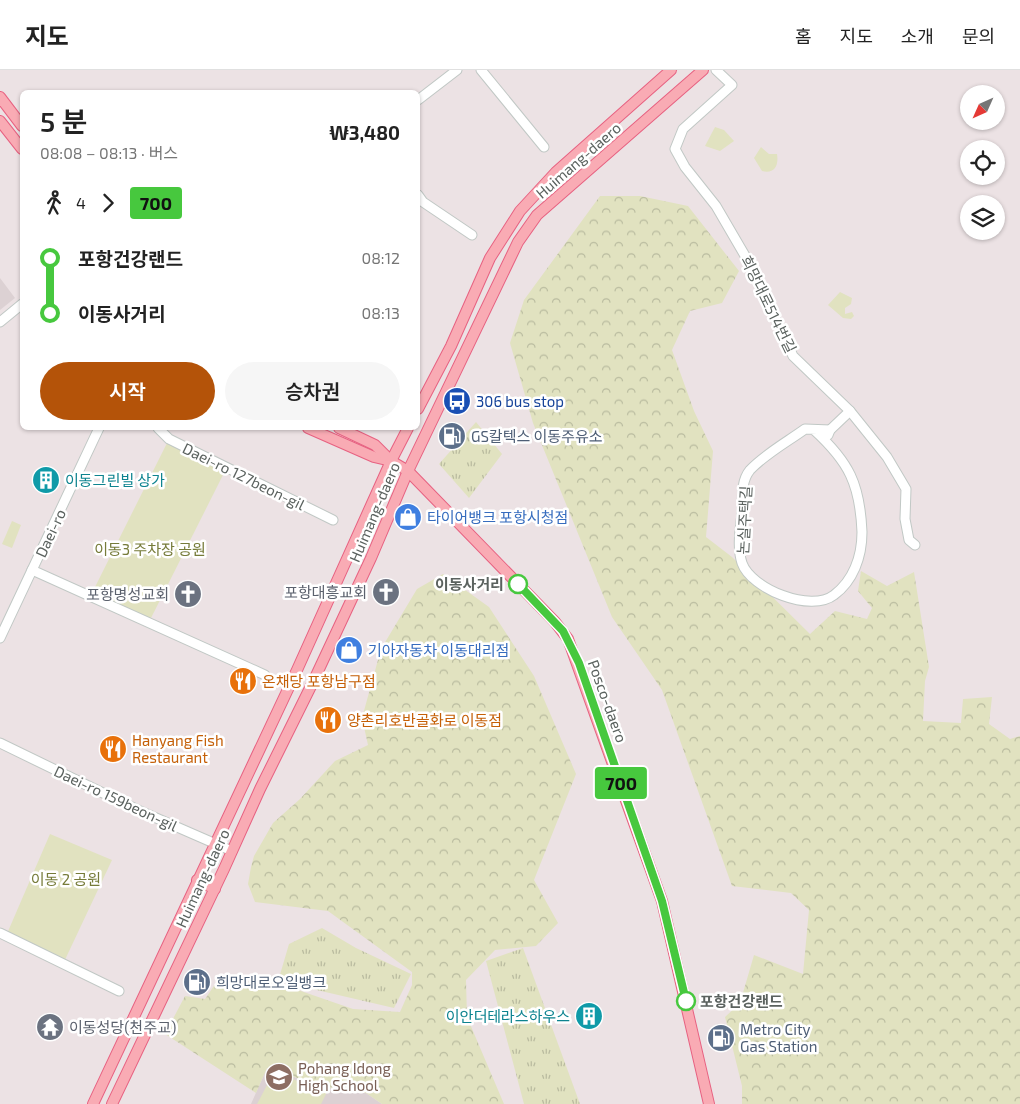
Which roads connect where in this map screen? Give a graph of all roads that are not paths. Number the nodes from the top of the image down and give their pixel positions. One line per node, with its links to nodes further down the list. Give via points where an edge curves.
1 (457, 70): 7 (street)
2 (481, 70): 11 (street)
3 (703, 70): 27 (main road, Huimang-daero, via 532,222 505,268)
4 (716, 70): 17 (street, 희망대로514번길, via 732,85 683,129 675,150 716,206 751,266 793,356)
5 (666, 72): 16 (main road, Huimang-daero, via 556,172 520,211 490,258 451,346)
6 (0, 97): 9 (main road)
7 (420, 98)
8 (0, 121): 10 (main road)
9 (20, 123)
10 (20, 146)
11 (544, 147)
12 (420, 198): 13 (street)
13 (472, 235)
14 (20, 306): 15 (street)
15 (0, 322)
16 (420, 405)
17 (850, 411): 24 (street); 29 (street, 희망대로514번길, via 888,457 906,488 905,519 909,540)
18 (98, 430): 30 (street, Daei-ro)
19 (160, 430): 28 (street, Daei-ro 127beon-gil, via 169,439)
20 (312, 430): 26 (main road, Posco-daero, via 374,458)
21 (343, 430): 26 (main road, Posco-daero, via 375,445)
22 (407, 430): 26 (main road, Huimang-daero)
23 (814, 430): 24 (street, 논실주택길); 25 (street, 논실주택길); 25 (street, 논실주택길, via 805,429 798,434 750,471 744,482 739,544 742,564 752,578 773,593 802,600 823,600 833,596 849,581 857,563 862,545 857,488 854,477)
24 (830, 430): 25 (street)
25 (826, 441)
26 (391, 461): 27 (main road, Posco-daero); 34 (main road, Huimang-daero)
27 (408, 471): 35 (main road, Huimang-daero, via 367,567); 44 (main road, Posco-daero, via 568,638 662,901)
28 (333, 520)
29 (915, 546)
30 (32, 570): 31 (street, Daei-ro); 32 (street)
31 (0, 638)
32 (264, 675)
33 (0, 743): 36 (street, Daei-ro 159beon-gil)
34 (239, 792): 35 (main road); 36 (main road, Huimang-daero)
35 (255, 801): 37 (main road, Huimang-daero)
36 (214, 844): 37 (street, Daei-ro 159beon-gil); 38 (main road, Huimang-daero)
37 (232, 851): 39 (main road, Huimang-daero)
38 (197, 880): 39 (main road); 42 (main road, Huimang-daero)
39 (215, 889): 43 (main road, Huimang-daero)
40 (0, 933): 41 (street)
41 (119, 991)
42 (93, 1104)
43 (112, 1104)
44 (709, 1104)

